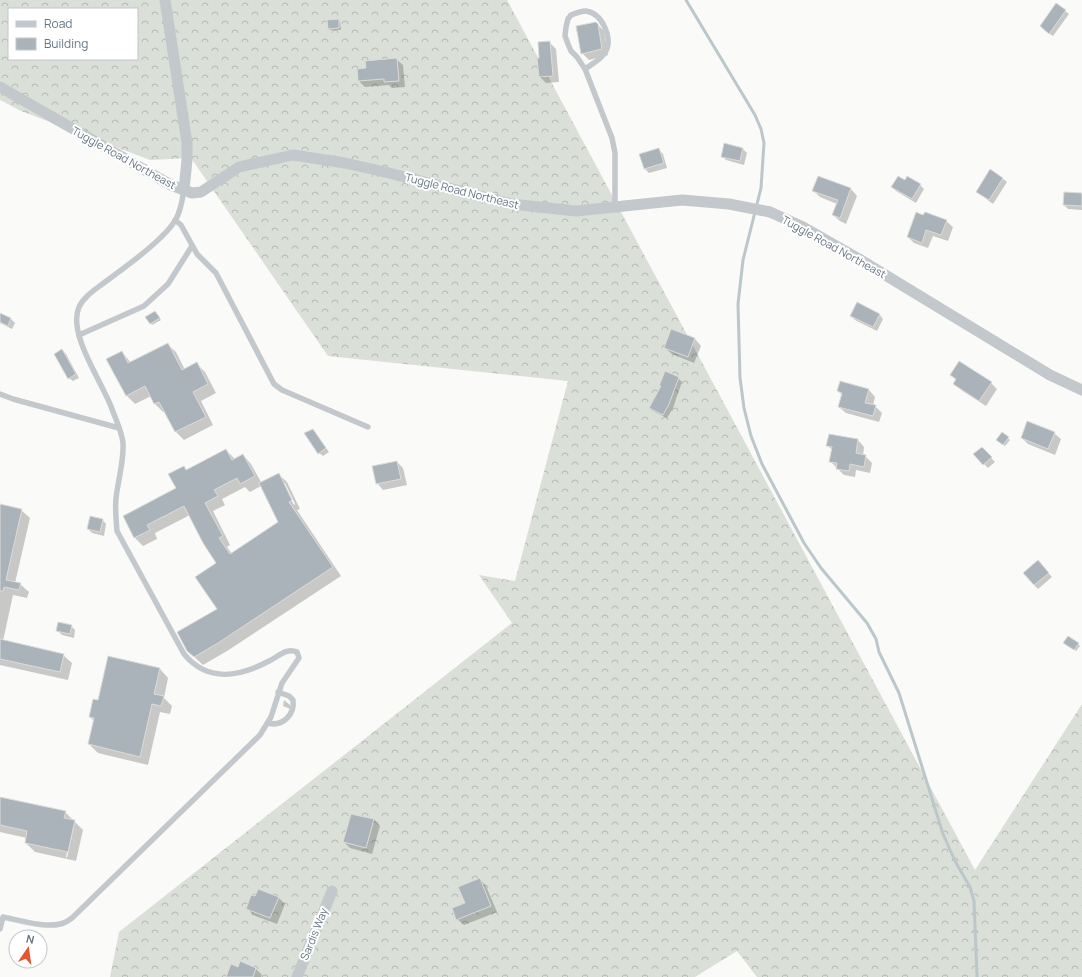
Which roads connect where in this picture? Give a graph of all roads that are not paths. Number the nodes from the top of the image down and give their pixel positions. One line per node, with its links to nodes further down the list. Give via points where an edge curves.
1 (165, 0): 4 (street, via 187,143)
2 (585, 69): 2 (lane, via 565,36 571,15 586,11 600,20 608,35 609,44 603,56); 5 (lane, via 612,138 615,153)
3 (1, 89): 4 (street, Tuggle Road Northeast, via 158,178)
4 (184, 190): 5 (street, Tuggle Road Northeast, via 192,193 201,192 238,167 293,155 345,163 511,204 576,211); 6 (lane)
5 (615, 207): 9 (street, Tuggle Road Northeast, via 682,200 729,204 770,212 803,227 1050,375)
6 (175, 220): 7 (lane, via 181,225); 8 (lane, via 153,244 84,300 77,313)
7 (192, 246): 8 (lane, via 168,284 144,306); 11 (lane, via 216,273 274,384 282,390)
8 (79, 335): 12 (lane, via 112,406)
9 (1082, 390)
10 (0, 394): 12 (lane)
11 (368, 427)
12 (119, 428): 13 (lane, via 123,442 123,457 115,514 117,531 184,654 206,672 223,675 242,672 285,652 295,651 299,654 298,660)
13 (278, 692): 14 (lane); 14 (lane, via 294,700 292,711 281,722)
14 (268, 723): 16 (lane, via 242,753 72,918 55,925)
15 (332, 891): 18 (street, Sardis Way)
16 (1, 916): 17 (lane)
17 (0, 929)
18 (297, 977)

